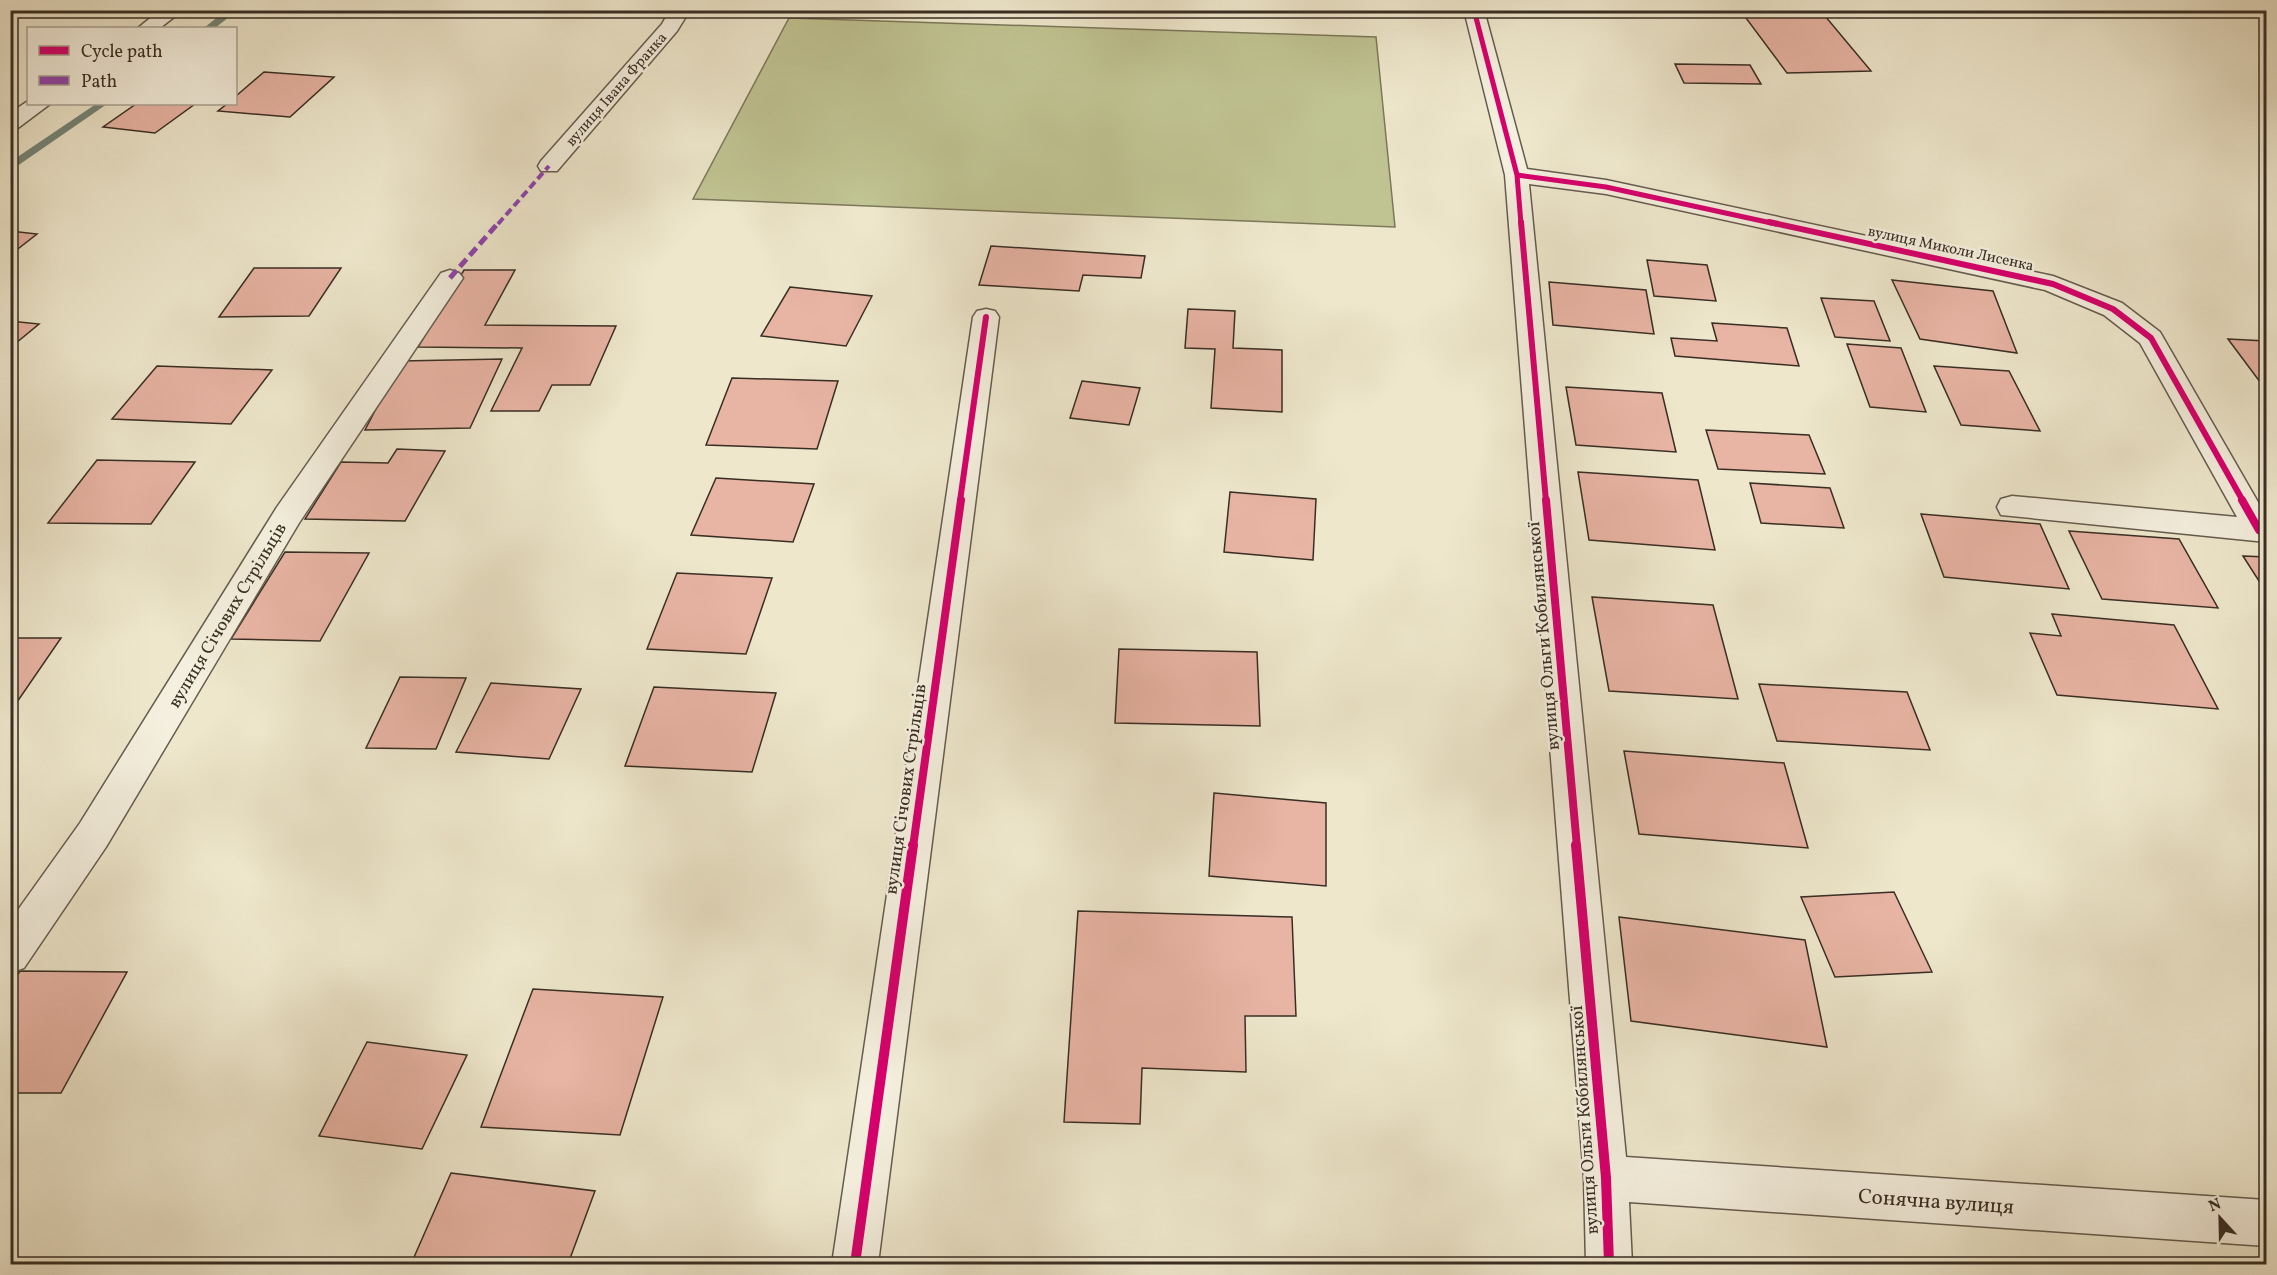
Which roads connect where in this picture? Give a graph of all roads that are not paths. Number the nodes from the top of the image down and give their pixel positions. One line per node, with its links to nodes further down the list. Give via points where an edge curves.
1 (174, 10): 4 (street)
2 (680, 10): 7 (street, вулиця Івана Франка, via 670,27)
3 (1474, 10): 8 (street, вулиця Ольги Кобилянської)
4 (149, 27)
5 (37, 105): 6 (street)
6 (10, 123)
7 (549, 166)
8 (1517, 175): 12 (street, вулиця Миколи Лисенка, via 1606,187 2053,284 2113,309 2151,339); 14 (street, вулиця Ольги Кобилянської)
9 (450, 278): 13 (street, вулиця Січових Стрільців, via 288,515 93,835)
10 (986, 317): 16 (street, вулиця Січових Стрільців)
11 (2012, 507): 12 (street, вулиця Миколи Лисенка)
12 (2263, 530)
13 (10, 955)
14 (1606, 1178): 15 (street, Сонячна вулиця); 17 (street, вулиця Ольги Кобилянської)
15 (2266, 1223)
16 (855, 1264)
17 (1609, 1264)

